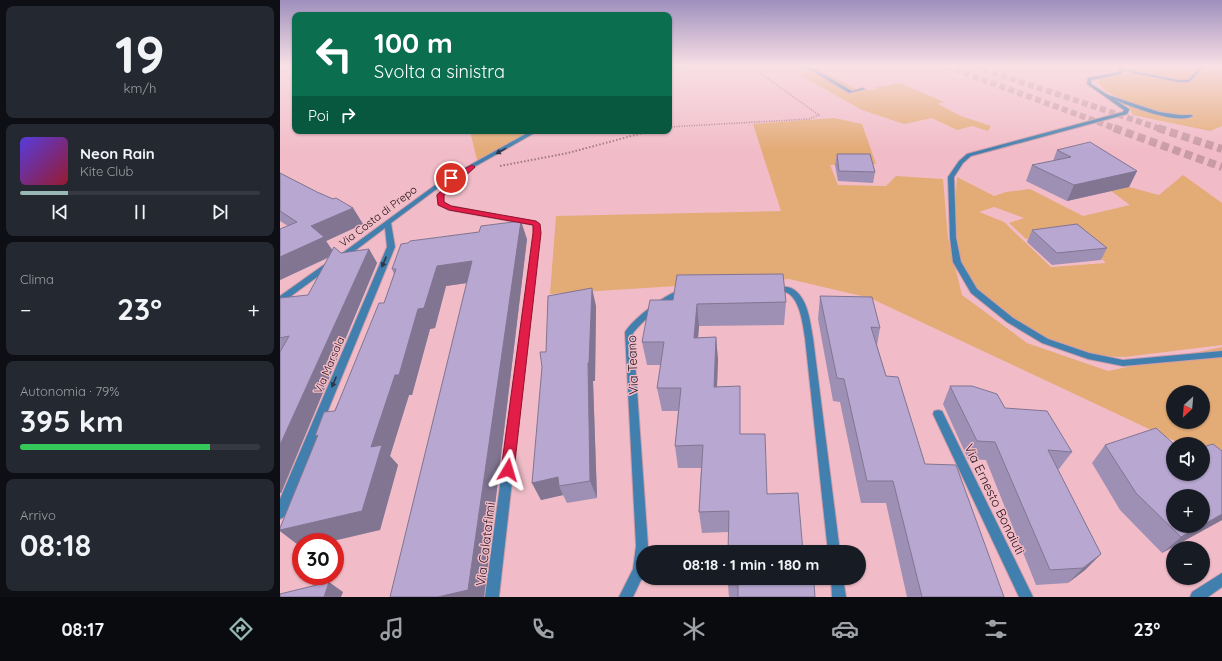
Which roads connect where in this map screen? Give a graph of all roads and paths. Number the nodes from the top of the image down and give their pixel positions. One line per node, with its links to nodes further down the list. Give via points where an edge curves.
1 (788, 94): 4 (path, via 819,115 809,119)
2 (1106, 95): 3 (street, via 1156,113 1175,117); 12 (street, via 1127,110 1125,113 969,155 961,162 951,178 953,238 957,262 974,291 1010,320 1045,341 1088,356 1123,363)
3 (1191, 116)
4 (672, 127)
5 (530, 134): 7 (street, Via Costa di Prepo, one-way to 7)
6 (639, 134): 7 (path, via 511,165)
7 (475, 165): 8 (street, Via Costa di Prepo, via 440,184); 18 (street, Via Calatafimi, via 440,195 441,204 449,208 536,224 537,233)
8 (388, 224): 11 (street, Via Costa di Prepo); 14 (street, Via Marsala, one-way to 14, via 391,247)
9 (765, 290): 15 (street, via 787,290 796,296 803,310 809,338)
10 (697, 291): 19 (street, Via Teano, via 678,293 637,322 629,332 642,546 639,570)
11 (280, 300)
12 (1222, 354)
13 (938, 414): 21 (street, Via Ernesto Bonaiuti)
14 (280, 513)
15 (833, 545)
16 (1222, 579): 22 (street)
17 (838, 585): 20 (street)
18 (492, 597)
19 (626, 597)
20 (840, 597)
21 (1026, 597)
22 (1197, 597)

